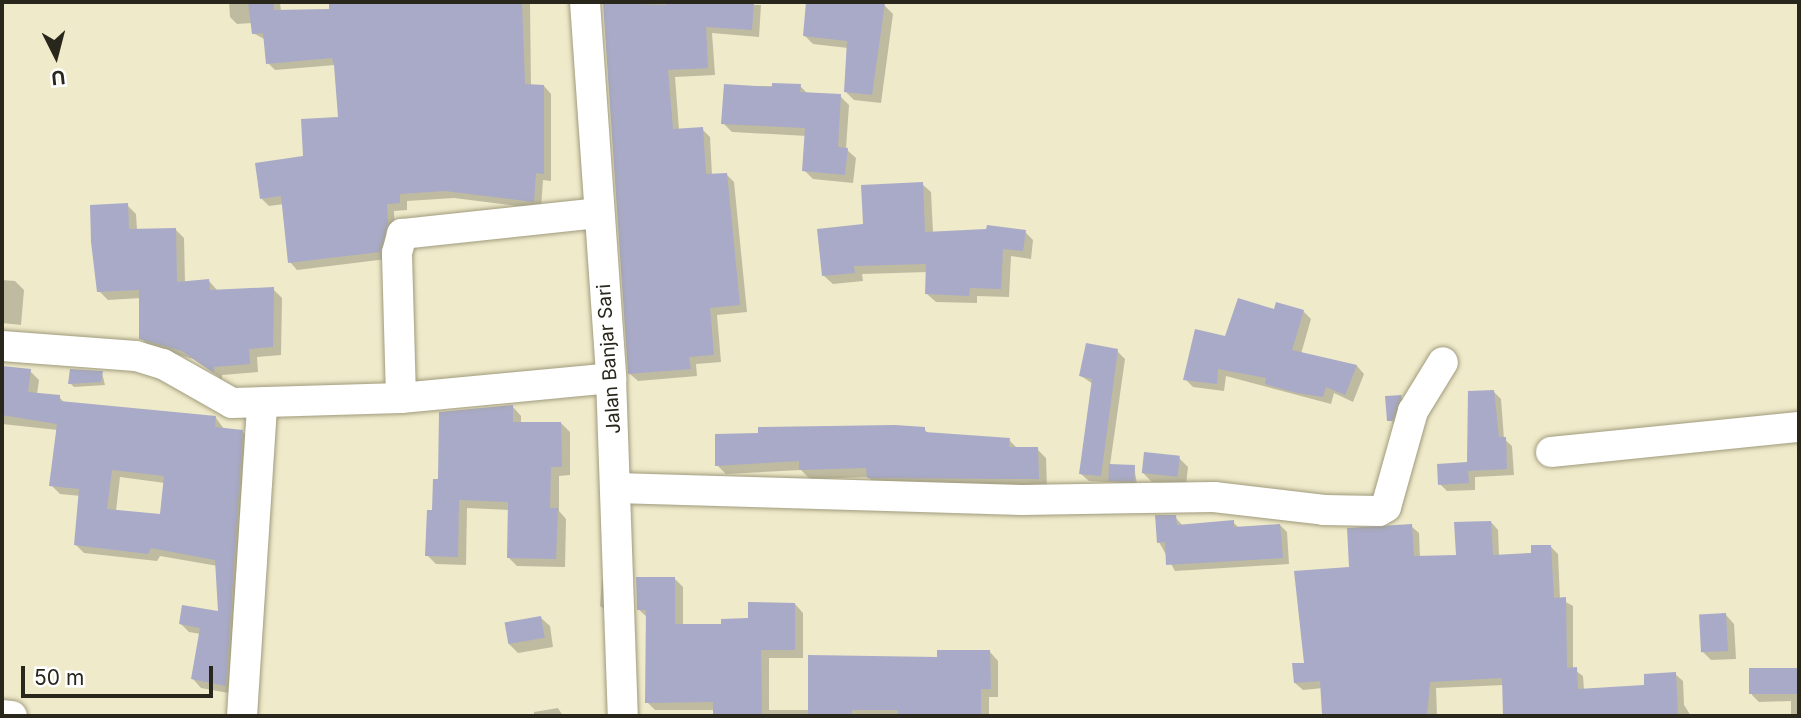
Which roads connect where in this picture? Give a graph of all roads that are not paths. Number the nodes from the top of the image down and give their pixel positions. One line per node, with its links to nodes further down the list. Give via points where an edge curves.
1 (584, 2): 2 (street, Jalan Banjar Sari)
2 (599, 213): 5 (street, Jalan Banjar Sari); 6 (street, via 402,234 397,253)
3 (2, 346): 7 (street, via 136,356 163,364 232,403)
4 (1443, 362): 10 (street, via 1413,411 1385,507 1379,511 1324,510 1214,497 1022,500)
5 (611, 378): 6 (street); 10 (street, Jalan Banjar Sari)
6 (401, 398): 7 (street)
7 (262, 403): 13 (street)
8 (1799, 427): 9 (street)
9 (1551, 452)
10 (616, 488): 14 (street, Jalan Banjar Sari)
11 (2, 715): 12 (street)
12 (12, 716)
13 (242, 716)
14 (623, 716)

